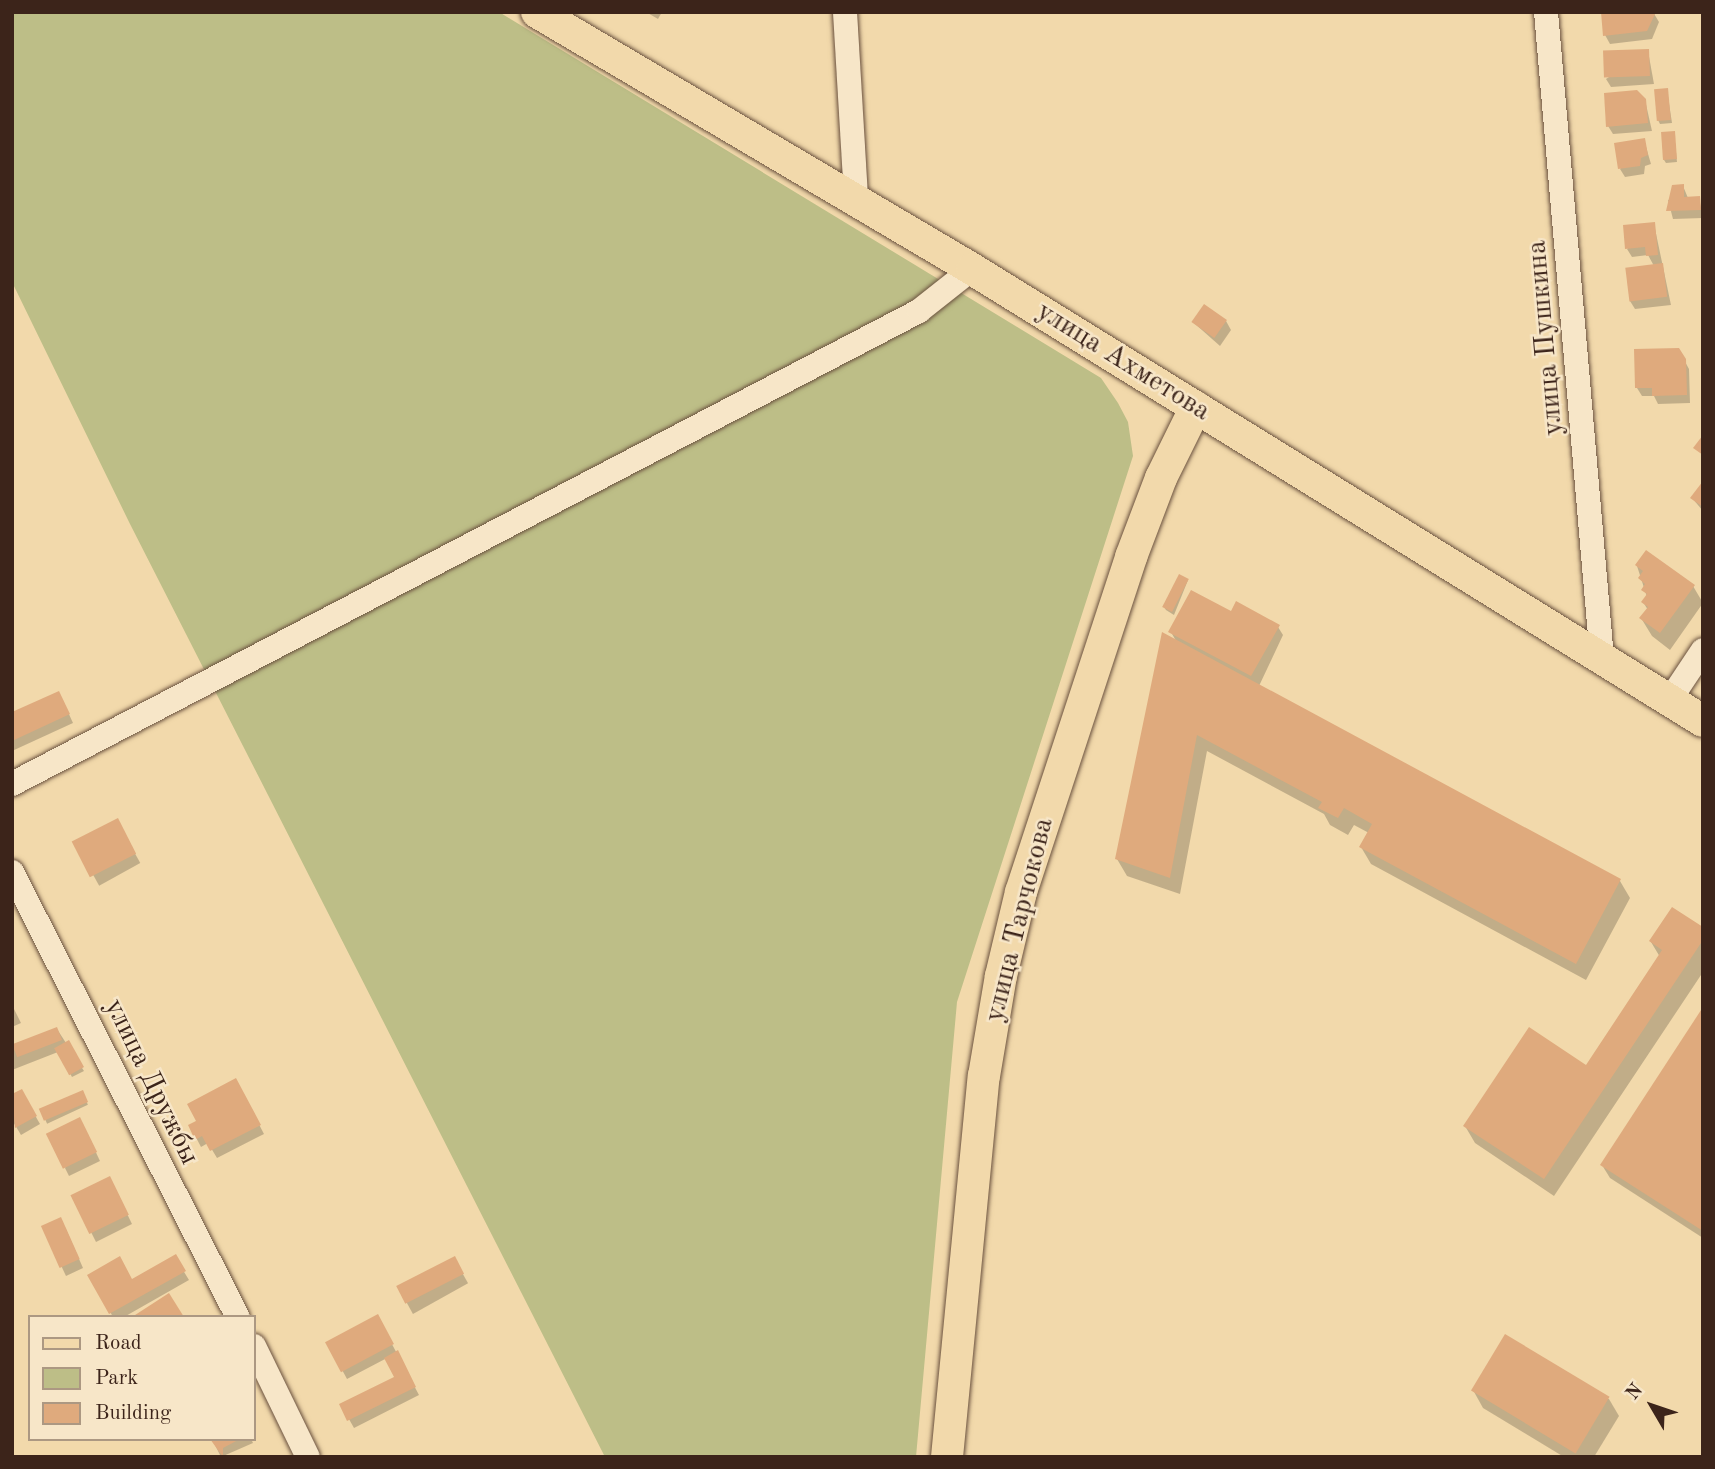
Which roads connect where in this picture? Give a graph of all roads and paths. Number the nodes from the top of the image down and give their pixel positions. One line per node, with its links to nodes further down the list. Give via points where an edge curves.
1 (537, 12): 4 (main road, улица Ахметова)
2 (845, 12): 4 (street)
3 (1546, 12): 8 (street, улица Пушкина)
4 (856, 200): 5 (main road, улица Ахметова)
5 (972, 269): 6 (main road, улица Ахметова); 11 (street, via 919,311)
6 (1196, 407): 8 (main road, улица Ахметова); 16 (main road, улица Тарчокова, via 1161,478 1131,557 1021,892 1001,976 984,1076)
7 (1703, 650): 9 (street)
8 (1602, 659): 9 (main road, улица Ахметова)
9 (1669, 701): 10 (main road, улица Ахметова)
10 (1703, 721)
11 (12, 784)
12 (12, 872): 13 (street, улица Дружбы)
13 (237, 1315)
14 (256, 1350): 15 (street)
15 (308, 1457)
16 (947, 1457)

